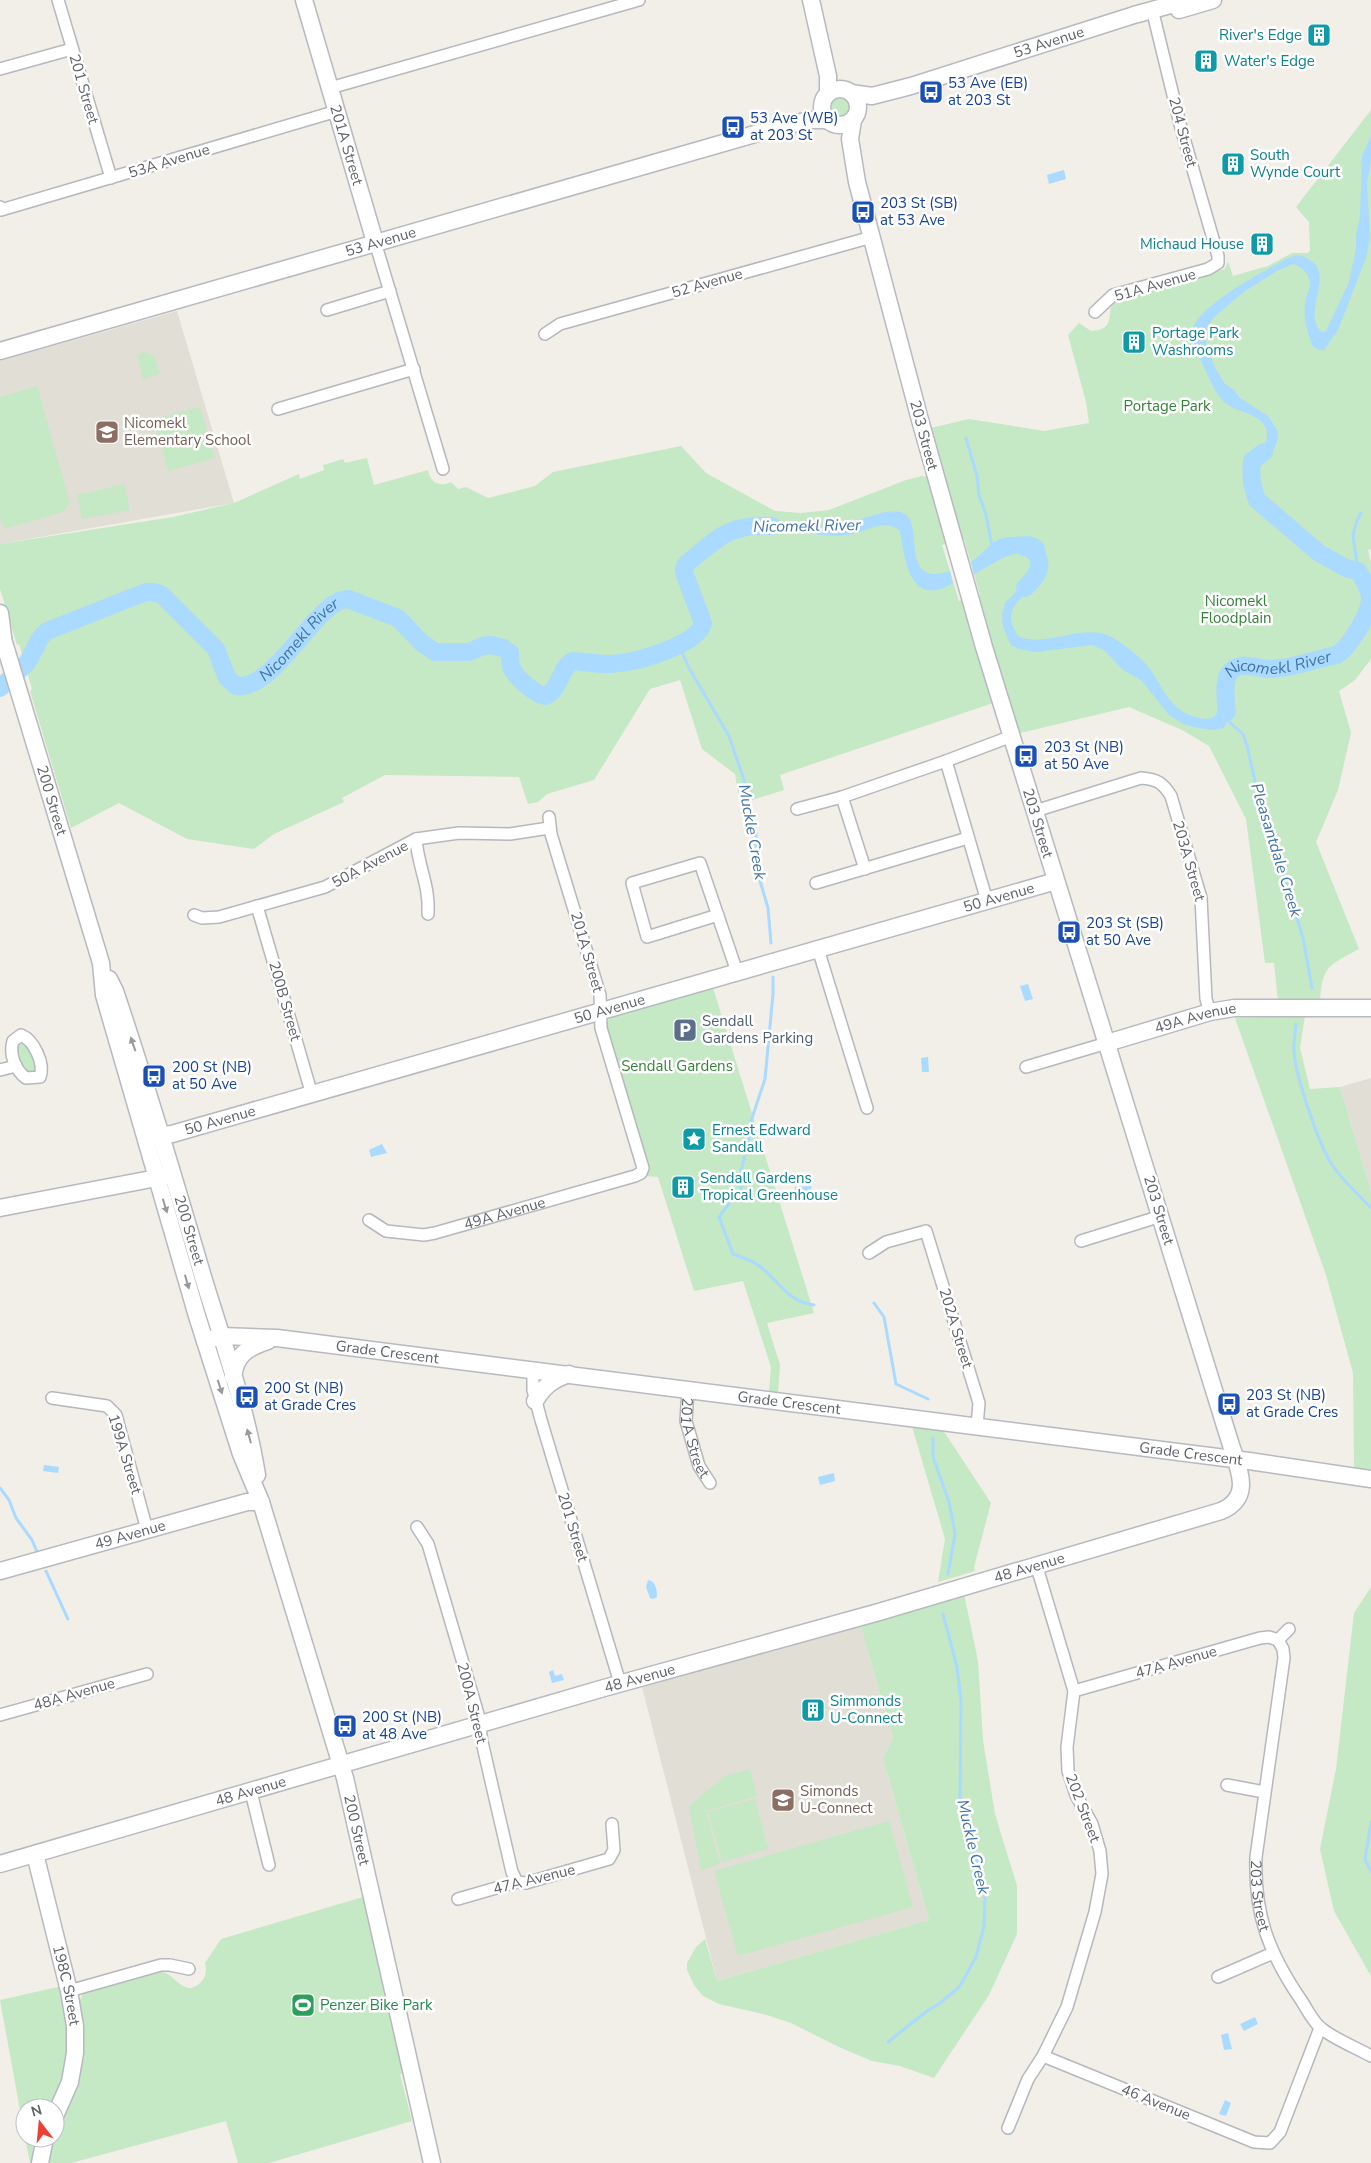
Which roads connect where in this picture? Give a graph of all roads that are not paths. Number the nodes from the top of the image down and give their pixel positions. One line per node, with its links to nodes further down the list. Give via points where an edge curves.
1 (58, 0): 10 (street, 201 Street)
2 (304, 0): 13 (street, 201A Street)
3 (639, 0): 13 (street)
4 (811, 0): 8 (street)
5 (1188, 0): 7 (street, 53 Avenue)
6 (1213, 0): 7 (street, 53 Avenue)
7 (1152, 9): 9 (street, 53 Avenue); 9 (street, 53 Avenue, via 1138,22); 25 (street, 204 Street)
8 (819, 32): 14 (street); 15 (street, via 828,76)
9 (1082, 33): 12 (street, 53 Avenue)
10 (72, 48): 11 (street); 20 (street, 201 Street)
11 (0, 69)
12 (911, 86): 14 (street, 53 Avenue, via 872,96); 17 (street, 53 Avenue)
13 (330, 88): 16 (street, 201A Street)
14 (850, 92): 15 (street, via 840,89); 17 (street, via 858,103)
15 (826, 95): 18 (street, via 821,109); 19 (street, 53 Avenue)
16 (337, 111): 20 (street, 53A Avenue); 24 (street, 201A Street)
17 (854, 119): 18 (street, via 842,126); 21 (street, 203 Street, via 850,139)
18 (828, 122): 19 (street, 53 Avenue, via 809,120); 21 (street, 203 Street)
19 (762, 132): 24 (street, 53 Avenue)
20 (111, 178): 22 (street, 53A Avenue)
21 (858, 182): 23 (street, 203 Street)
22 (0, 208)
23 (872, 237): 29 (street, 52 Avenue, via 560,324); 36 (street, 203 Street, via 969,599)
24 (376, 242): 26 (street, 201A Street); 30 (street, 53 Avenue)
25 (1218, 263): 28 (street, 51A Avenue, via 1208,269 1113,295)
26 (390, 291): 27 (street); 31 (street, 201A Street)
27 (327, 310)
28 (1095, 312)
29 (545, 334)
30 (0, 351)
31 (414, 369): 32 (street); 33 (street, 201A Street)
32 (278, 410)
33 (443, 469)
34 (0, 613): 35 (street, 200 Street)
35 (4, 639): 53 (street, 200 Street)
36 (1012, 736): 37 (street); 40 (street, 203 Street)
37 (946, 762): 38 (street); 42 (street)
38 (842, 796): 39 (street); 44 (street)
39 (797, 809)
40 (1035, 811): 45 (street, 203 Street); 57 (street, 203A Street, via 1141,778 1154,779 1164,785 1171,796 1201,898 1206,998)
41 (549, 822): 43 (street, 50A Avenue, via 510,834 459,833); 56 (street, 201A Street, via 600,995)
42 (968, 838): 44 (street); 47 (street)
43 (416, 839): 48 (street, 50A Avenue, via 325,887); 49 (street, via 430,897)
44 (865, 869): 46 (street)
45 (1056, 881): 47 (street, 50 Avenue); 58 (street, 203 Street)
46 (816, 883)
47 (987, 901): 52 (street, 50 Avenue)
48 (257, 906): 50 (street, 50A Avenue, via 211,918); 63 (street, 200B Street)
49 (428, 914)
50 (194, 915)
51 (718, 915): 51 (street, via 700,863 632,883 647,937); 54 (street)
52 (818, 949): 54 (street, 50 Avenue); 64 (street)
53 (101, 963): 59 (street, 200 Street, via 104,995); 65 (street, 200 Street, one-way to 53, via 115,991)
54 (737, 972): 56 (street, 50 Avenue)
55 (1371, 1008): 57 (street, 49A Avenue, via 1234,1008)
56 (600, 1012): 63 (street, 50 Avenue); 66 (street, 201A Street, via 601,1028 643,1161)
57 (1210, 1012): 58 (street, 49A Avenue)
58 (1107, 1043): 61 (street, 49A Avenue); 70 (street, 203 Street)
59 (123, 1061): 65 (street, via 135,1080 153,1130); 68 (street, 200 Street)
60 (16, 1066): 62 (street)
61 (1026, 1067)
62 (0, 1070)
63 (312, 1095): 65 (street, 50 Avenue)
64 (867, 1108)
65 (162, 1136): 67 (street, 200 Street)
66 (640, 1173): 71 (street, 49A Avenue, via 424,1235 386,1231)
67 (174, 1174): 68 (street); 74 (street, 200 Street)
68 (157, 1178): 69 (street); 76 (street, 200 Street, one-way to 76)
69 (0, 1208)
70 (1161, 1216): 72 (street); 84 (street, 203 Street)
71 (369, 1220)
72 (1080, 1241)
73 (869, 1253): 83 (street, 202A Street, via 886,1242 926,1231 979,1403)
74 (221, 1336): 75 (street, Grade Crescent); 76 (street, Grade Crescent); 79 (street, 200 Street)
75 (277, 1338): 77 (street, Grade Crescent); 79 (street, via 254,1345 241,1355)
76 (205, 1341): 87 (street, 200 Street, one-way to 87, via 241,1454)
77 (533, 1370): 78 (street, Grade Crescent); 82 (street, 201 Street)
78 (569, 1374): 80 (street, Grade Crescent); 82 (street, via 544,1387)
79 (233, 1377): 87 (street, 200 Street, one-way to 79, via 253,1449)
80 (688, 1390): 83 (street, Grade Crescent); 86 (street, 201A Street, via 686,1421 699,1466)
81 (52, 1398): 89 (street, 199A Street, via 107,1406 116,1415)
82 (536, 1401): 95 (street, 201 Street)
83 (977, 1426): 84 (street, Grade Crescent)
84 (1235, 1459): 85 (street, Grade Crescent); 90 (street, 48 Avenue, via 1242,1482 1235,1504 1228,1508)
85 (1371, 1479)
86 (710, 1483)
87 (261, 1502): 89 (street, 49 Avenue, via 247,1502); 99 (street, 200 Street)
88 (417, 1527): 98 (street, 200A Street, via 428,1544)
89 (147, 1530): 91 (street, 49 Avenue)
90 (1036, 1564): 95 (street, 48 Avenue, via 817,1630); 96 (street, 202 Street)
91 (0, 1571)
92 (1289, 1629): 93 (street)
93 (1278, 1640): 96 (street, 47A Avenue, via 1260,1638); 102 (street, 203 Street, via 1284,1658)
94 (148, 1674): 97 (street, 48A Avenue)
95 (620, 1683): 98 (street, 48 Avenue)
96 (1074, 1691): 114 (street, 202 Street, via 1067,1747 1068,1771 1076,1796 1092,1824 1102,1874 1095,1912 1067,2007)
97 (0, 1715)
98 (480, 1725): 99 (street, 48 Avenue); 107 (street, 200A Street, via 512,1872)
99 (340, 1765): 101 (street, 48 Avenue); 120 (street, 200 Street, via 347,1784)
100 (1227, 1785): 102 (street)
101 (251, 1792): 104 (street, 48 Avenue); 106 (street)
102 (1264, 1792): 109 (street, 203 Street, via 1256,1884)
103 (612, 1824): 107 (street, 47A Avenue, via 614,1850 609,1859 526,1883)
104 (35, 1854): 105 (street, 48 Avenue); 112 (street, 198C Street)
105 (0, 1864)
106 (269, 1866)
107 (517, 1882): 108 (street, 47A Avenue)
108 (458, 1899)
109 (1273, 1953): 111 (street); 113 (street, 203 Street)
110 (189, 1969): 112 (street, via 161,1965)
111 (1218, 1977)
112 (69, 1991): 116 (street, 198C Street, via 75,2053 70,2082)
113 (1320, 2028): 114 (street, 46 Avenue, via 1280,2132 1270,2143 1254,2142); 115 (street)
114 (1042, 2056): 117 (street, 202 Street, via 1023,2089)
115 (1371, 2056)
116 (63, 2098)
117 (1008, 2128)
118 (43, 2148): 119 (street)
119 (40, 2163)
120 (432, 2163)

